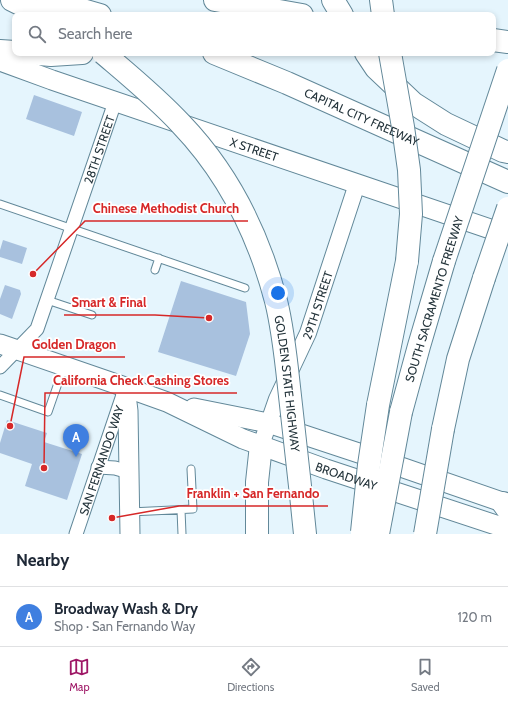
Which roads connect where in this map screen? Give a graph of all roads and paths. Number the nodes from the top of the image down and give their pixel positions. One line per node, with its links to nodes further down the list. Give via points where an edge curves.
1 (12, 0): 6 (highway)
2 (47, 0): 7 (highway)
3 (215, 0): 8 (highway)
4 (333, 0): 9 (highway)
5 (381, 0): 10 (highway)
6 (36, 12)
7 (89, 12)
8 (285, 12)
9 (340, 12)
10 (383, 12)
11 (0, 51): 12 (highway)
12 (12, 52)
13 (107, 56): 50 (highway, GOLDEN STATE HIGHWAY, bridge, via 142,85 182,124 204,150 223,178 254,238 276,302 282,335)
14 (221, 56): 20 (highway, CAPITAL CITY FREEWAY)
15 (377, 58): 19 (highway, via 413,103 446,124); 51 (highway, bridge, via 403,127 409,170 411,214 407,261 378,405 369,466)
16 (0, 61): 18 (main road, X STREET)
17 (508, 70): 51 (highway, SOUTH SACRAMENTO FREEWAY, bridge, via 444,261)
18 (115, 102): 21 (main road, X STREET); 24 (street, 28TH STREET)
19 (508, 152)
20 (508, 182)
21 (357, 184): 25 (main road, X STREET); 37 (street, 29TH STREET, via 308,333)
22 (0, 204): 24 (lane)
23 (508, 208): 52 (highway, bridge, via 458,359)
24 (71, 228): 26 (lane, via 116,247); 29 (street, 28TH STREET)
25 (508, 235)
26 (159, 258): 27 (lane); 28 (lane)
27 (155, 270)
28 (245, 288)
29 (47, 300): 30 (lane); 31 (street, 28TH STREET, via 37,329)
30 (92, 314)
31 (8, 347): 32 (main road, BROADWAY); 33 (street, 28TH STREET)
32 (64, 366): 34 (main road, BROADWAY); 35 (lane, via 48,412)
33 (0, 367)
34 (125, 387): 36 (main road, BROADWAY); 39 (street, SAN FERNANDO WAY); 41 (main road)
35 (0, 395)
36 (167, 402): 37 (main road, BROADWAY); 38 (main road, BROADWAY)
37 (268, 423): 38 (street, 29TH STREET); 42 (main road, BROADWAY, via 398,466)
38 (261, 445): 45 (main road, BROADWAY); 49 (highway, via 257,482)
39 (98, 467): 41 (street); 46 (street, SAN FERNANDO WAY)
40 (191, 469): 43 (lane, via 193,509)
41 (129, 472): 44 (main road)
42 (506, 506)
43 (181, 510): 44 (lane); 48 (lane)
44 (130, 512): 47 (main road)
45 (508, 529)
46 (76, 534)
47 (130, 534)
48 (182, 534)
49 (257, 534)
50 (305, 534)
51 (367, 534)
52 (424, 534)

